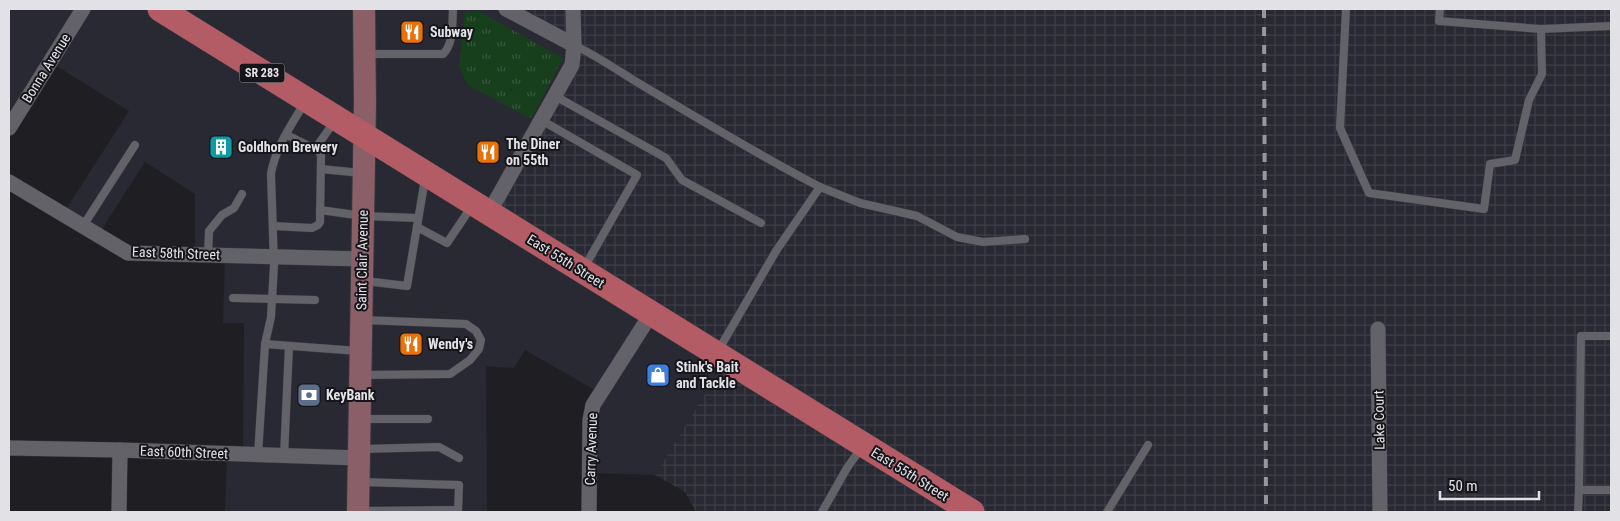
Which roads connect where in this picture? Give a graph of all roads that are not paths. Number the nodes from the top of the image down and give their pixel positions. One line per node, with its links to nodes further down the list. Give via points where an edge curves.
1 (83, 9): 17 (street, Bonna Avenue)
2 (160, 9): 14 (main road, East 55th Street / SR 283)
3 (364, 9): 12 (main road, Saint Clair Avenue)
4 (453, 9): 12 (lane, via 450,42 443,54)
5 (506, 9): 11 (street)
6 (573, 9): 11 (street)
7 (1346, 9): 10 (lane, via 1340,128 1369,193 1484,209 1490,164 1515,160 1529,100 1542,74)
8 (1440, 9): 10 (lane, via 1439,21)
9 (1611, 26): 10 (lane)
10 (1541, 29)
11 (574, 45): 13 (street, via 572,65); 26 (lane)
12 (364, 54): 19 (main road, Saint Clair Avenue)
13 (555, 96): 16 (street); 32 (lane, via 666,158 682,180)
14 (306, 100): 15 (main road, East 55th Street / SR 283); 18 (lane)
15 (336, 119): 19 (main road, East 55th Street / SR 283); 21 (lane)
16 (541, 120): 28 (street); 40 (lane, via 637,174)
17 (9, 128)
18 (286, 135): 21 (lane); 34 (lane, via 271,174)
19 (365, 136): 23 (main road, Saint Clair Avenue); 24 (main road, East 55th Street)
20 (135, 145): 33 (lane)
21 (315, 149): 22 (lane, via 321,156)
22 (321, 169): 23 (lane); 29 (lane)
23 (364, 174): 30 (main road, Saint Clair Avenue)
24 (426, 174): 28 (main road, East 55th Street); 31 (lane)
25 (9, 182): 33 (street, East 58th Street)
26 (820, 187): 36 (lane, via 860,203 917,216 957,237 983,242); 51 (lane, via 776,251)
27 (242, 194): 37 (lane, via 234,208 222,214 208,232)
28 (481, 208): 35 (lane, via 447,243); 40 (main road, East 55th Street)
29 (320, 210): 30 (lane); 34 (lane, via 320,222 312,228)
30 (363, 216): 31 (lane); 39 (main road, Saint Clair Avenue)
31 (418, 218): 35 (lane)
32 (761, 223)
33 (83, 226): 37 (street, East 58th Street, via 128,253)
34 (273, 226): 38 (lane)
35 (417, 228): 39 (lane, via 407,286)
36 (1025, 239)
37 (208, 255): 38 (street, East 58th Street)
38 (274, 257): 39 (street, East 58th Street); 42 (lane)
39 (362, 270): 45 (main road, Saint Clair Avenue)
40 (583, 271): 44 (main road, East 55th Street)
41 (233, 298): 42 (lane)
42 (272, 299): 43 (lane); 48 (lane)
43 (315, 300)
44 (652, 314): 51 (main road, East 55th Street); 69 (street, Carry Avenue, via 593,405)
45 (362, 320): 50 (main road, Saint Clair Avenue); 52 (lane, via 466,324 476,331 481,340 479,349 470,360 450,374)
46 (1378, 329): 73 (street, Lake Court)
47 (1611, 336): 64 (lane, via 1581,336)
48 (265, 344): 49 (lane); 60 (lane)
49 (289, 346): 50 (lane); 61 (lane)
50 (361, 352): 52 (main road, Saint Clair Avenue)
51 (716, 354): 55 (main road, East 55th Street)
52 (360, 375): 53 (main road, Saint Clair Avenue)
53 (360, 419): 54 (lane); 59 (main road, Saint Clair Avenue)
54 (428, 419)
55 (863, 445): 70 (lane); 71 (main road, East 55th Street)
56 (1148, 445): 72 (lane)
57 (9, 448): 58 (street, East 60th Street)
58 (120, 450): 60 (street, East 60th Street); 68 (street)
59 (359, 454): 61 (street, East 60th Street); 62 (lane, via 439,447); 63 (main road, Saint Clair Avenue)
60 (258, 455): 61 (street, East 60th Street)
61 (284, 456)
62 (459, 458)
63 (358, 482): 66 (main road, Saint Clair Avenue); 67 (lane, via 459,485)
64 (1579, 490): 65 (lane); 74 (lane)
65 (1611, 490)
66 (358, 511): 67 (lane)
67 (458, 511)
68 (119, 512)
69 (589, 512)
70 (822, 512)
71 (972, 512)
72 (1107, 512)
73 (1380, 512)
74 (1578, 512)

